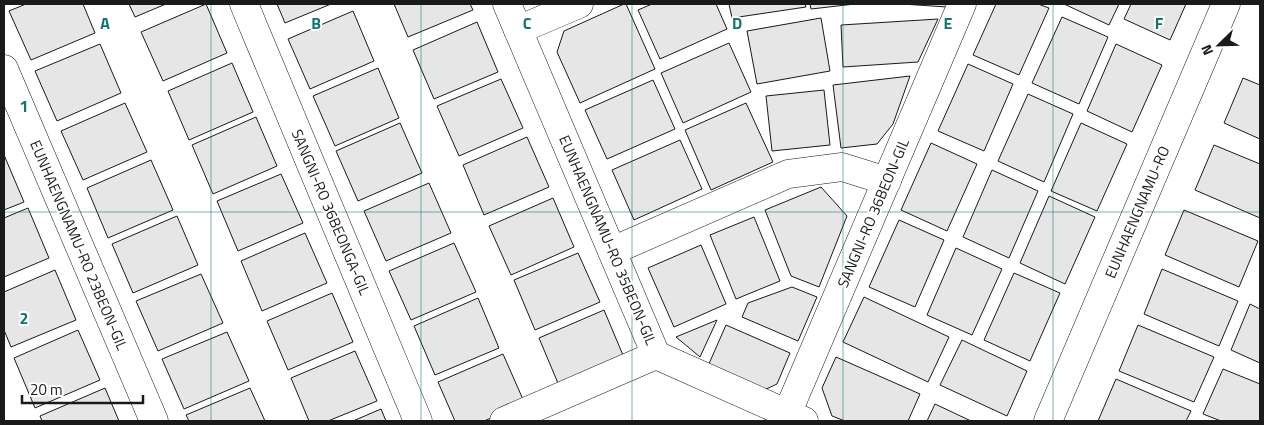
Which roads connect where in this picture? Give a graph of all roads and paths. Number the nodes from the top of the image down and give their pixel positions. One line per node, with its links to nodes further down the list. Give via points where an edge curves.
1 (244, 4): 13 (street, SANGNI-RO 36BEONGA-GIL)
2 (507, 4): 6 (street, EUNHAENGNAMU-RO 35BEON-GIL)
3 (579, 4): 6 (street)
4 (962, 4): 8 (street, SANGNI-RO 36BEON-GIL)
5 (1226, 4): 15 (street, EUNHAENGNAMU-RO)
6 (518, 30): 9 (street, EUNHAENGNAMU-RO 35BEON-GIL)
7 (4, 70): 12 (street, EUNHAENGNAMU-RO 23BEON-GIL)
8 (887, 181): 9 (street, via 842,168 788,174); 11 (street, SANGNI-RO 36BEON-GIL)
9 (612, 251): 10 (street, EUNHAENGNAMU-RO 35BEON-GIL)
10 (656, 355): 11 (street, EUNHAENGNAMU-RO 35BEON-GIL); 14 (street)
11 (792, 419)
12 (154, 421)
13 (418, 421)
14 (504, 421)
15 (1048, 421)

